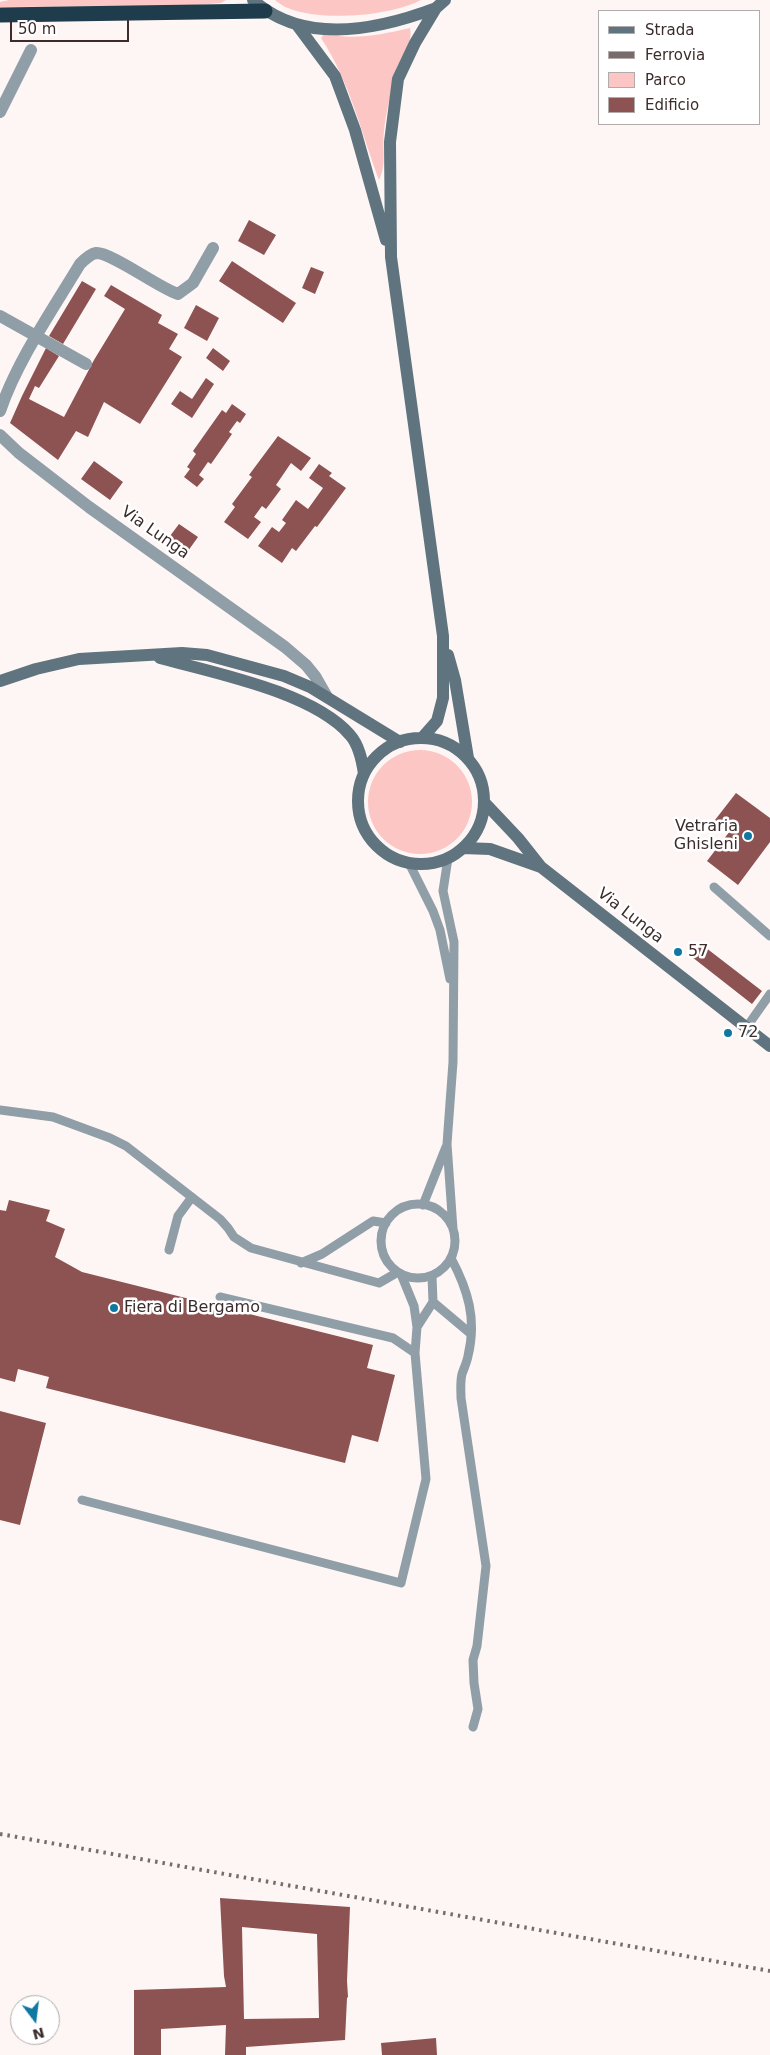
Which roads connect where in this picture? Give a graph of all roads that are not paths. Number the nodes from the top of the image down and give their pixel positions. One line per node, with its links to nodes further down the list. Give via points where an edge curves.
1 (253, 0): 3 (main road)
2 (441, 4): 5 (main road, via 404,20 371,27 331,30); 9 (main road, via 415,43 398,79 390,142)
3 (265, 10): 4 (highway); 5 (main road)
4 (0, 16)
5 (297, 25): 9 (main road, via 335,76 355,130)
6 (31, 50): 7 (street)
7 (0, 112)
8 (214, 248): 11 (street, via 194,283 178,294 110,256 96,253 90,256 80,264)
9 (391, 257): 15 (main road)
10 (0, 316): 11 (street)
11 (36, 337): 12 (street); 13 (street)
12 (86, 364)
13 (0, 410)
14 (0, 436): 16 (street, Via Lunga, via 89,507)
15 (443, 636): 21 (main road, via 443,698 437,721); 23 (main road, via 455,680)
16 (293, 655): 18 (street); 20 (street, Via Lunga, via 315,676)
17 (153, 656): 18 (main road, Via Lunga, via 207,655); 19 (main road, Via Lunga, via 79,659); 24 (main road, Via Lunga, via 273,690 312,706 351,735 362,759)
18 (292, 679): 20 (main road, Via Lunga)
19 (0, 681)
20 (327, 697): 22 (main road, Via Lunga)
21 (422, 738): 22 (main road, Via Lunga); 23 (main road, Via Lunga, via 451,745)
22 (400, 742): 24 (main road, Via Lunga, via 376,757)
23 (468, 758): 25 (main road, Via Lunga, via 479,775)
24 (364, 774): 28 (main road, Via Lunga, via 358,799 365,830 387,854)
25 (484, 802): 26 (main road, Via Lunga, via 478,827); 29 (main road, Via Lunga)
26 (463, 848): 27 (main road, Via Lunga); 29 (main road, Via Lunga, via 490,849)
27 (448, 858): 28 (main road, Via Lunga); 33 (lane, via 444,891 454,942)
28 (409, 863): 33 (lane, via 440,930)
29 (541, 867): 34 (main road, Via Lunga)
30 (714, 887): 31 (lane)
31 (770, 936)
32 (770, 994): 34 (lane)
33 (454, 995): 37 (lane)
34 (746, 1028): 35 (main road, Via Lunga)
35 (770, 1046)
36 (0, 1110): 38 (lane, via 53,1117 110,1138 126,1146)
37 (447, 1144): 39 (lane); 41 (lane)
38 (192, 1197): 42 (lane, via 178,1216); 44 (lane, via 245,1244)
39 (423, 1205): 40 (lane, via 399,1210); 41 (lane, via 442,1213)
40 (386, 1223): 44 (lane, via 373,1221 330,1249); 45 (lane, via 381,1244 389,1265)
41 (453, 1229): 43 (lane, via 455,1239)
42 (169, 1250)
43 (451, 1258): 46 (lane); 50 (lane, via 469,1302)
44 (301, 1263): 45 (lane, via 379,1283)
45 (399, 1273): 46 (lane, via 416,1278); 49 (lane, via 414,1306)
46 (432, 1276): 48 (lane)
47 (220, 1297): 51 (lane, via 393,1338)
48 (433, 1302): 49 (lane); 50 (lane)
49 (417, 1327): 51 (lane)
50 (471, 1334): 53 (lane, via 461,1376 461,1398 486,1566 473,1660 478,1709)
51 (416, 1353): 52 (lane, via 426,1479 401,1583)
52 (82, 1500)
53 (473, 1727)

